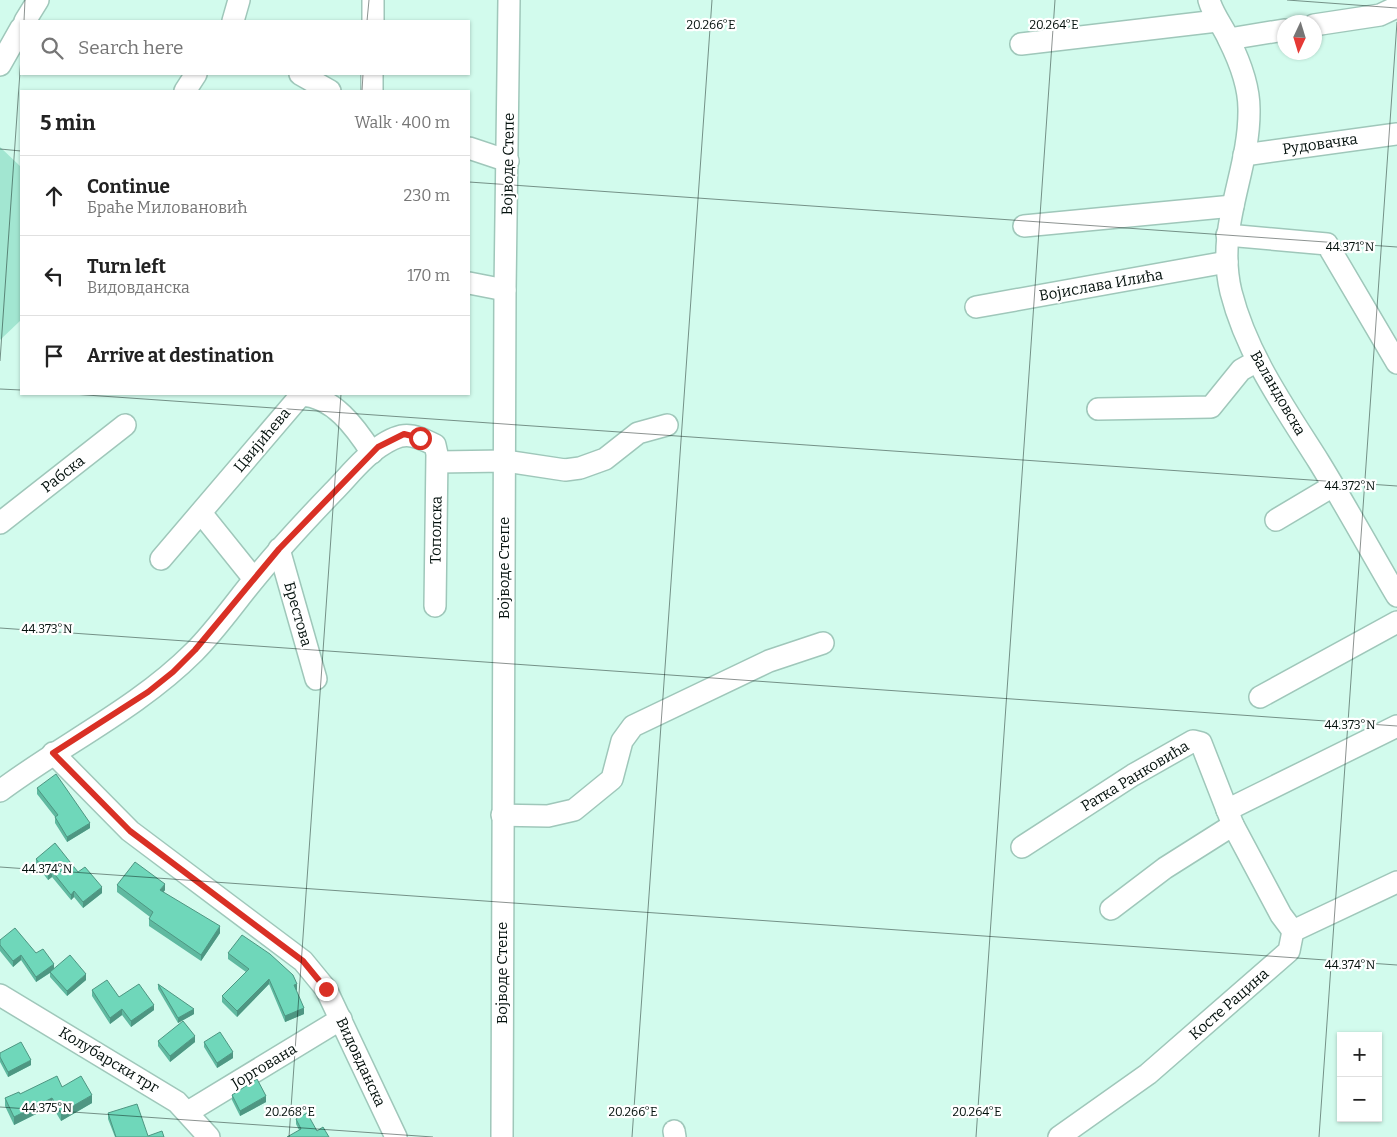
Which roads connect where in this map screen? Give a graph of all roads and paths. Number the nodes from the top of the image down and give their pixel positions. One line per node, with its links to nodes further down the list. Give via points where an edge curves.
1 (38, 0): 7 (street)
2 (239, 0): 8 (street)
3 (373, 0): 9 (street)
4 (509, 0): 26 (street, Војводе Степе)
5 (1209, 0): 10 (street, Валандовска)
6 (1397, 7): 11 (street, via 1380,15)
7 (26, 20)
8 (233, 20)
9 (373, 20)
10 (1217, 21): 14 (street, Валандовска); 15 (street)
11 (1322, 24)
12 (20, 30): 16 (street)
13 (1277, 31): 14 (street)
14 (1229, 39): 25 (street, Валандовска, via 1246,86 1249,109)
15 (1021, 44)
16 (0, 65)
17 (195, 75): 20 (street)
18 (372, 75): 22 (street)
19 (306, 82): 21 (street)
20 (186, 90)
21 (327, 90)
22 (372, 90)
23 (1397, 134): 25 (street, Рудовачка)
24 (470, 148): 26 (street)
25 (1244, 155): 27 (street, Валандовска)
26 (508, 161): 32 (street, Војводе Степе)
27 (1233, 206): 28 (street); 29 (street, Валандовска)
28 (1024, 226)
29 (1227, 235): 30 (street, Валандовска); 35 (street, via 1327,244)
30 (1227, 262): 33 (street, Војислава Илића); 34 (street, Валандовска, via 1231,291)
31 (470, 283): 32 (street)
32 (505, 290): 41 (street, Војводе Степе)
33 (976, 307)
34 (1257, 361): 36 (street, via 1240,370 1211,407); 42 (street, Валандовска)
35 (1397, 363)
36 (1098, 409)
37 (125, 425): 45 (street, Рабска)
38 (667, 425): 41 (street, via 638,433 605,459 580,468 565,470)
39 (372, 453): 40 (street, via 404,434 435,445); 43 (street, Цвијићева, via 353,424 325,402 300,395); 46 (street)
40 (438, 458): 41 (street); 50 (street, Тополска)
41 (505, 461): 58 (street, Војводе Степе)
42 (1333, 486): 44 (street); 49 (street, Валандовска)
43 (201, 513): 47 (street, Цвијићева); 48 (street)
44 (1276, 520)
45 (0, 523)
46 (279, 549): 48 (street); 53 (street, Брестова)
47 (161, 559)
48 (254, 580): 56 (street, via 173,672 148,692)
49 (1397, 596)
50 (435, 606)
51 (1397, 622): 54 (street)
52 (823, 643): 58 (street, via 769,661 633,726 622,741 612,779 574,810 548,816)
53 (316, 679)
54 (1260, 697)
55 (1397, 726): 59 (street)
56 (53, 753): 57 (street); 65 (street, Видовданска, via 130,831 303,961 326,989)
57 (0, 791)
58 (502, 815): 69 (street, Војводе Степе)
59 (1230, 817): 60 (street, Ратка Ранковића, via 1201,743 1193,741 1133,775); 62 (street); 63 (street, via 1281,915)
60 (1022, 847)
61 (1397, 882): 63 (street)
62 (1112, 909)
63 (1293, 931): 70 (street, Косте Рацина, via 1290,951 1148,1074)
64 (0, 995): 66 (street, Колубарски трг, via 156,1088)
65 (341, 1019): 66 (street, Јоргована); 68 (street, Видовданска)
66 (188, 1112): 67 (street, Колубарски трг)
67 (209, 1137)
68 (396, 1137)
69 (502, 1137)
70 (1059, 1137)

